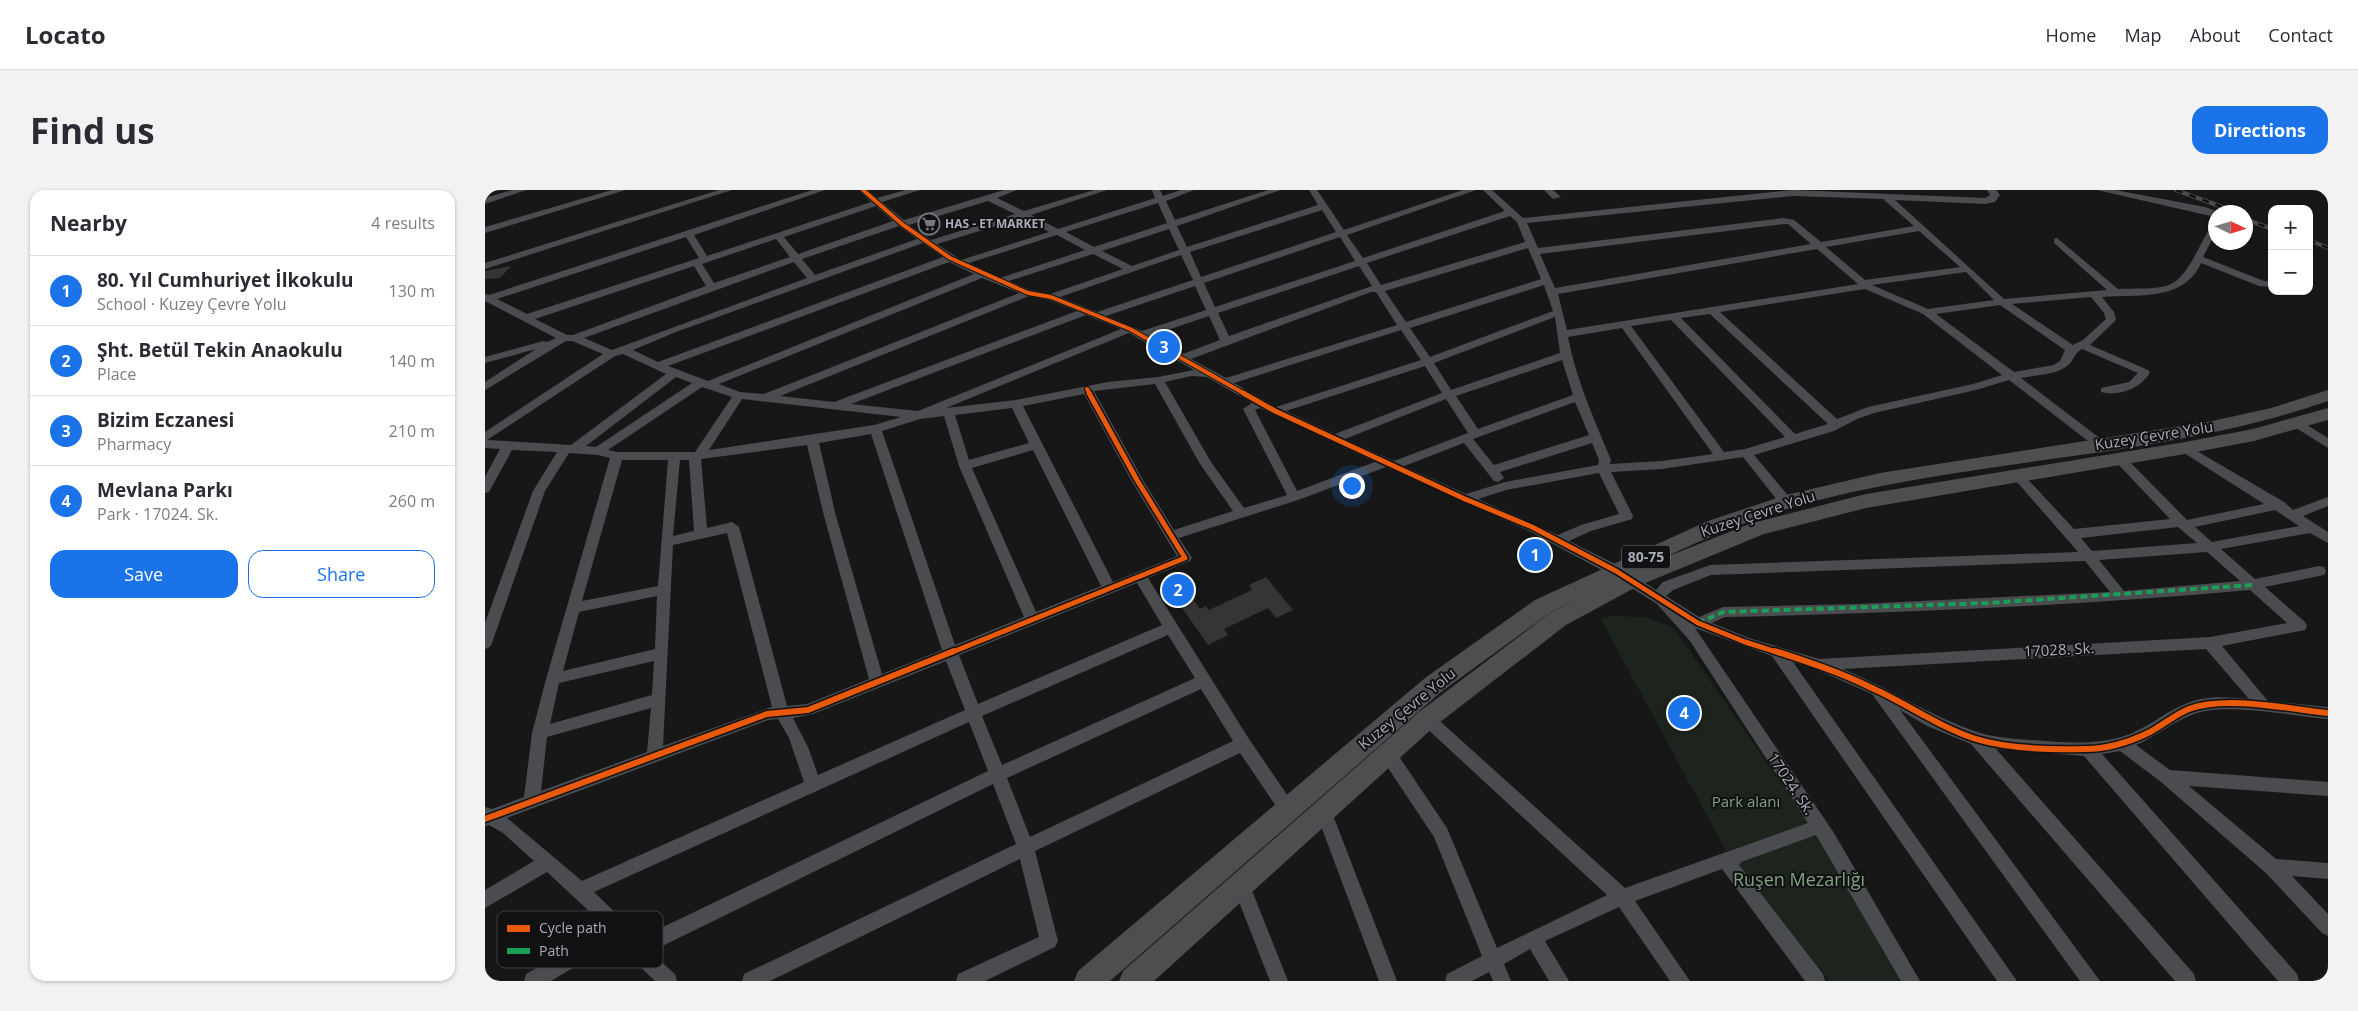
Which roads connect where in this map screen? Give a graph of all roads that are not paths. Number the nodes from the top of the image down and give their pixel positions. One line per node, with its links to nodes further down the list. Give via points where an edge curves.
1 (522, 190): 24 (street)
2 (622, 190): 33 (street)
3 (727, 190): 50 (street)
4 (821, 190): 35 (street)
5 (863, 190): 25 (street)
6 (916, 190): 25 (street)
7 (1013, 190): 20 (street)
8 (1103, 190): 28 (street)
9 (1190, 190): 19 (street)
10 (1278, 190): 31 (street)
11 (1313, 190): 26 (street)
12 (1433, 190): 23 (street)
13 (1472, 190): 23 (street)
14 (1487, 190): 29 (street)
15 (1548, 190): 21 (street)
16 (1991, 190): 22 (street, via 1995,195 1992,200 1985,201)
17 (2101, 190): 27 (street)
18 (1826, 193): 22 (street); 29 (street)
19 (1157, 195): 31 (street); 34 (street)
20 (988, 197): 28 (street); 30 (street)
21 (1556, 197)
22 (1887, 198): 32 (street)
23 (1445, 199): 36 (street)
24 (485, 201)
25 (876, 202): 30 (street); 37 (street)
26 (1324, 206): 36 (street); 44 (street)
27 (2208, 211)
28 (1023, 214): 34 (street); 39 (street)
29 (1517, 216): 42 (street); 49 (street)
30 (902, 223): 39 (street); 45 (street)
31 (1171, 224): 43 (street); 44 (street)
32 (1921, 228): 41 (street); 51 (street)
33 (485, 230)
34 (1055, 231): 43 (street); 48 (street)
35 (688, 233): 47 (street); 66 (street)
36 (1343, 234): 49 (street); 56 (street)
37 (778, 235): 45 (street); 47 (street)
38 (2208, 240): 46 (street)
39 (928, 241): 48 (street); 54 (street)
40 (2057, 241): 63 (street)
41 (1818, 245): 42 (street, via 1791,222 1784,221); 58 (street); 60 (street)
42 (1531, 248): 60 (street); 61 (street)
43 (1092, 250): 52 (street); 55 (street)
44 (1184, 251): 52 (street); 56 (street)
45 (795, 258): 54 (street); 59 (street)
46 (2198, 258): 57 (street); 63 (street, via 2189,279 2181,285 2169,290)
47 (700, 261): 59 (street); 74 (street)
48 (955, 261): 53 (street); 88 (street)
49 (1362, 261): 61 (street); 69 (street)
50 (485, 266)
51 (1968, 268): 58 (street); 67 (street)
52 (1131, 269): 65 (street)
53 (982, 274): 55 (street); 94 (street)
54 (813, 279): 82 (street)
55 (1000, 281): 62 (street)
56 (1198, 281): 69 (street); 72 (street)
57 (2268, 284)
58 (1864, 285): 68 (street); 71 (street)
59 (712, 287): 79 (street)
60 (1549, 287): 70 (street); 76 (street)
61 (1380, 289): 76 (street); 80 (street, via 1370,289)
62 (1028, 293): 65 (street); 101 (street)
63 (2116, 293): 64 (street)
64 (2094, 294): 67 (street); 81 (street, via 2109,312 2111,320)
65 (1051, 297): 72 (street)
66 (487, 298): 74 (street)
67 (2002, 302): 71 (street); 81 (street)
68 (1713, 311): 73 (street); 111 (street)
69 (1211, 312): 77 (street); 80 (street)
70 (1559, 312): 78 (street); 87 (street)
71 (1927, 312): 91 (street)
72 (1093, 313): 77 (street); 105 (street)
73 (1675, 317): 75 (street); 117 (street)
74 (527, 318): 79 (street)
75 (1625, 325): 78 (street); 131 (street)
76 (1404, 326): 87 (street); 93 (street)
77 (1135, 332): 85 (street); 109 (street)
78 (1564, 334): 84 (street)
79 (565, 339): 83 (street); 86 (street); 95 (street)
80 (1226, 341): 85 (street)
81 (2077, 347): 91 (street, via 2057,368); 97 (street, via 2143,372 2141,381 2135,385)
82 (624, 350): 83 (street); 88 (street)
83 (611, 354): 114 (street)
84 (1566, 355): 100 (street); 102 (street)
85 (1181, 359): 90 (street)
86 (485, 360)
87 (1427, 362): 100 (street); 106 (street)
88 (657, 366): 89 (street)
89 (674, 373): 94 (street); 125 (street)
90 (1208, 375): 92 (street, via 1191,374); 93 (street)
91 (2012, 376): 111 (street, via 1872,410); 122 (street)
92 (1158, 380): 96 (street); 145 (street, via 1205,464)
93 (1223, 383): 103 (street)
94 (704, 384): 98 (street); 126 (street)
95 (485, 387)
96 (1087, 389): 104 (street); 151 (street, via 1137,480)
97 (2105, 390)
98 (739, 394): 101 (street); 128 (street)
99 (2328, 394): 122 (highway, Kuzey Çevre Yolu / 80-75, via 2275,413 2208,428)
100 (1447, 395): 113 (street); 119 (street)
101 (766, 397): 105 (street)
102 (1579, 397): 113 (street); 115 (street)
103 (1260, 403): 106 (street); 140 (street, via 1249,409)
104 (1016, 404): 107 (street); 121 (street)
105 (836, 405): 109 (street)
106 (1275, 411): 119 (street)
107 (949, 413): 109 (street); 134 (street)
108 (2328, 414): 110 (highway, Kuzey Çevre Yolu / 80-75)
109 (919, 415): 112 (street)
110 (2297, 423): 116 (street); 124 (highway, Kuzey Çevre Yolu / 80-75)
111 (1836, 425): 117 (street)
112 (875, 429): 118 (street); 171 (street)
113 (1471, 436): 133 (street); 136 (street)
114 (485, 437)
115 (1597, 437): 135 (street, via 1605,460); 136 (street)
116 (2325, 438)
117 (1793, 439): 127 (street)
118 (812, 440): 128 (street); 177 (street)
119 (1333, 440): 133 (street)
120 (485, 444): 123 (street)
121 (1038, 444): 134 (street); 161 (street)
122 (2101, 444): 143 (highway, Kuzey Çevre Yolu / 80-75, via 1880,480)
123 (508, 445): 125 (street); 139 (street)
124 (2185, 448): 132 (highway, Kuzey Çevre Yolu / 80-75); 144 (street)
125 (569, 450): 126 (street); 169 (street, via 539,491)
126 (598, 451): 129 (street)
127 (1746, 453): 131 (street); 143 (street)
128 (697, 455): 130 (street); 149 (street)
129 (617, 456): 130 (street); 165 (street)
130 (674, 456): 154 (street)
131 (1721, 456): 135 (street, via 1662,465)
132 (2119, 458): 137 (highway, Kuzey Çevre Yolu / 80-75); 147 (street)
133 (1392, 464): 140 (street); 141 (street)
134 (965, 466): 166 (street)
135 (1603, 468): 138 (street); 153 (street, via 1627,516)
136 (1493, 470): 138 (street)
137 (2017, 475): 150 (street); 158 (highway, Kuzey Çevre Yolu / 80-75, via 1866,501 1759,528)
138 (1505, 486): 141 (street)
139 (485, 489)
140 (1294, 497): 145 (street)
141 (1465, 498): 153 (street, via 1533,527)
142 (2328, 501): 146 (street)
143 (1786, 502): 158 (highway, Kuzey Çevre Yolu / 80-75, via 1715,526)
144 (2279, 505): 146 (street); 147 (street)
145 (1241, 513): 151 (street)
146 (2294, 515): 148 (street)
147 (2182, 523): 150 (street); 155 (street)
148 (2311, 528): 152 (street); 155 (street)
149 (701, 534): 154 (street); 181 (street, via 732,527)
150 (2071, 534): 156 (street)
151 (1172, 535): 159 (street, via 1185,558)
152 (2328, 538)
153 (1557, 541): 158 (street)
154 (665, 542): 162 (street)
155 (2209, 547): 156 (street); 160 (street)
156 (2089, 556): 163 (street, via 1710,570 1668,586); 164 (street)
157 (2319, 571): 160 (street)
158 (1624, 575): 163 (street); 184 (highway, Kuzey Çevre Yolu / 80-75, via 1558,619); 197 (highway, Kuzey Çevre Yolu / 80-75, via 1543,606 1441,679)
159 (1139, 577): 161 (street); 168 (street)
160 (2253, 585): 164 (street); 170 (street, 17028. Sk., via 2300,626)
161 (1109, 588): 166 (street)
162 (663, 590): 165 (street); 172 (street)
163 (1658, 596): 167 (street); 200 (street, 17024. Sk., via 1695,638)
164 (2121, 597): 167 (street, via 1723,612)
165 (574, 608): 175 (street)
166 (1033, 620): 171 (street)
167 (1698, 623): 173 (street)
168 (1172, 627): 176 (street); 182 (street)
169 (485, 643)
170 (2210, 643): 174 (street, 17028. Sk.); 180 (street)
171 (950, 652): 177 (street); 182 (street)
172 (662, 653): 175 (street); 179 (street)
173 (1778, 653): 174 (street); 231 (street)
174 (1817, 664): 178 (street)
175 (553, 679): 185 (street)
176 (1205, 680): 187 (street); 192 (street)
177 (877, 682): 181 (street, via 808,710)
178 (1875, 689): 186 (street, via 1931,721); 232 (street)
179 (657, 700): 185 (street); 190 (street)
180 (2263, 705): 183 (street); 188 (street, via 2219,702 2189,709)
181 (781, 712): 190 (street, via 767,714); 194 (street, via 799,742)
182 (975, 712): 192 (street); 194 (street)
183 (2328, 713)
184 (1427, 719): 191 (highway, Kuzey Çevre Yolu / 80-75); 208 (street)
185 (540, 733): 196 (street)
186 (1977, 739): 189 (street, via 2002,744); 233 (street)
187 (1243, 744): 197 (street); 201 (street)
188 (2122, 744): 189 (street); 193 (street)
189 (2088, 749): 234 (street)
190 (655, 754): 196 (street)
191 (1388, 754): 198 (highway, Kuzey Çevre Yolu / 80-75); 214 (street, via 1441,833)
192 (999, 774): 201 (street); 212 (street)
193 (2167, 777): 195 (street); 204 (street)
194 (813, 785): 207 (street)
195 (2328, 789)
196 (531, 800): 199 (street)
197 (1288, 810): 222 (highway, Kuzey Çevre Yolu / 80-75)
198 (1323, 810): 206 (highway, Kuzey Çevre Yolu / 80-75); 224 (street)
199 (487, 817): 203 (street, via 509,828)
200 (1820, 826): 202 (street); 230 (street, 17024. Sk.)
201 (1026, 848): 220 (street); 221 (street, via 1049,941)
202 (1734, 859): 208 (street); 229 (street, via 1728,864)
203 (548, 862): 207 (street); 209 (street)
204 (2272, 867): 205 (street); 211 (street)
205 (2328, 871)
206 (1241, 884): 217 (highway, Kuzey Çevre Yolu / 80-75); 223 (street)
207 (580, 890): 210 (street)
208 (1622, 897): 213 (street); 228 (street)
209 (485, 900)
210 (602, 911)
211 (2328, 927)
212 (663, 936)
213 (1533, 938): 214 (street); 227 (street)
214 (1492, 959): 225 (street); 226 (street)
215 (555, 968): 218 (street)
216 (654, 968): 219 (street)
217 (1145, 977)
218 (533, 981)
219 (668, 981)
220 (751, 981)
221 (965, 981)
222 (1088, 981)
223 (1279, 981)
224 (1389, 981)
225 (1454, 981)
226 (1502, 981)
227 (1560, 981)
228 (1681, 981)
229 (1816, 981)
230 (1911, 981)
231 (2008, 981)
232 (2091, 981)
233 (2187, 981)
234 (2290, 981)

